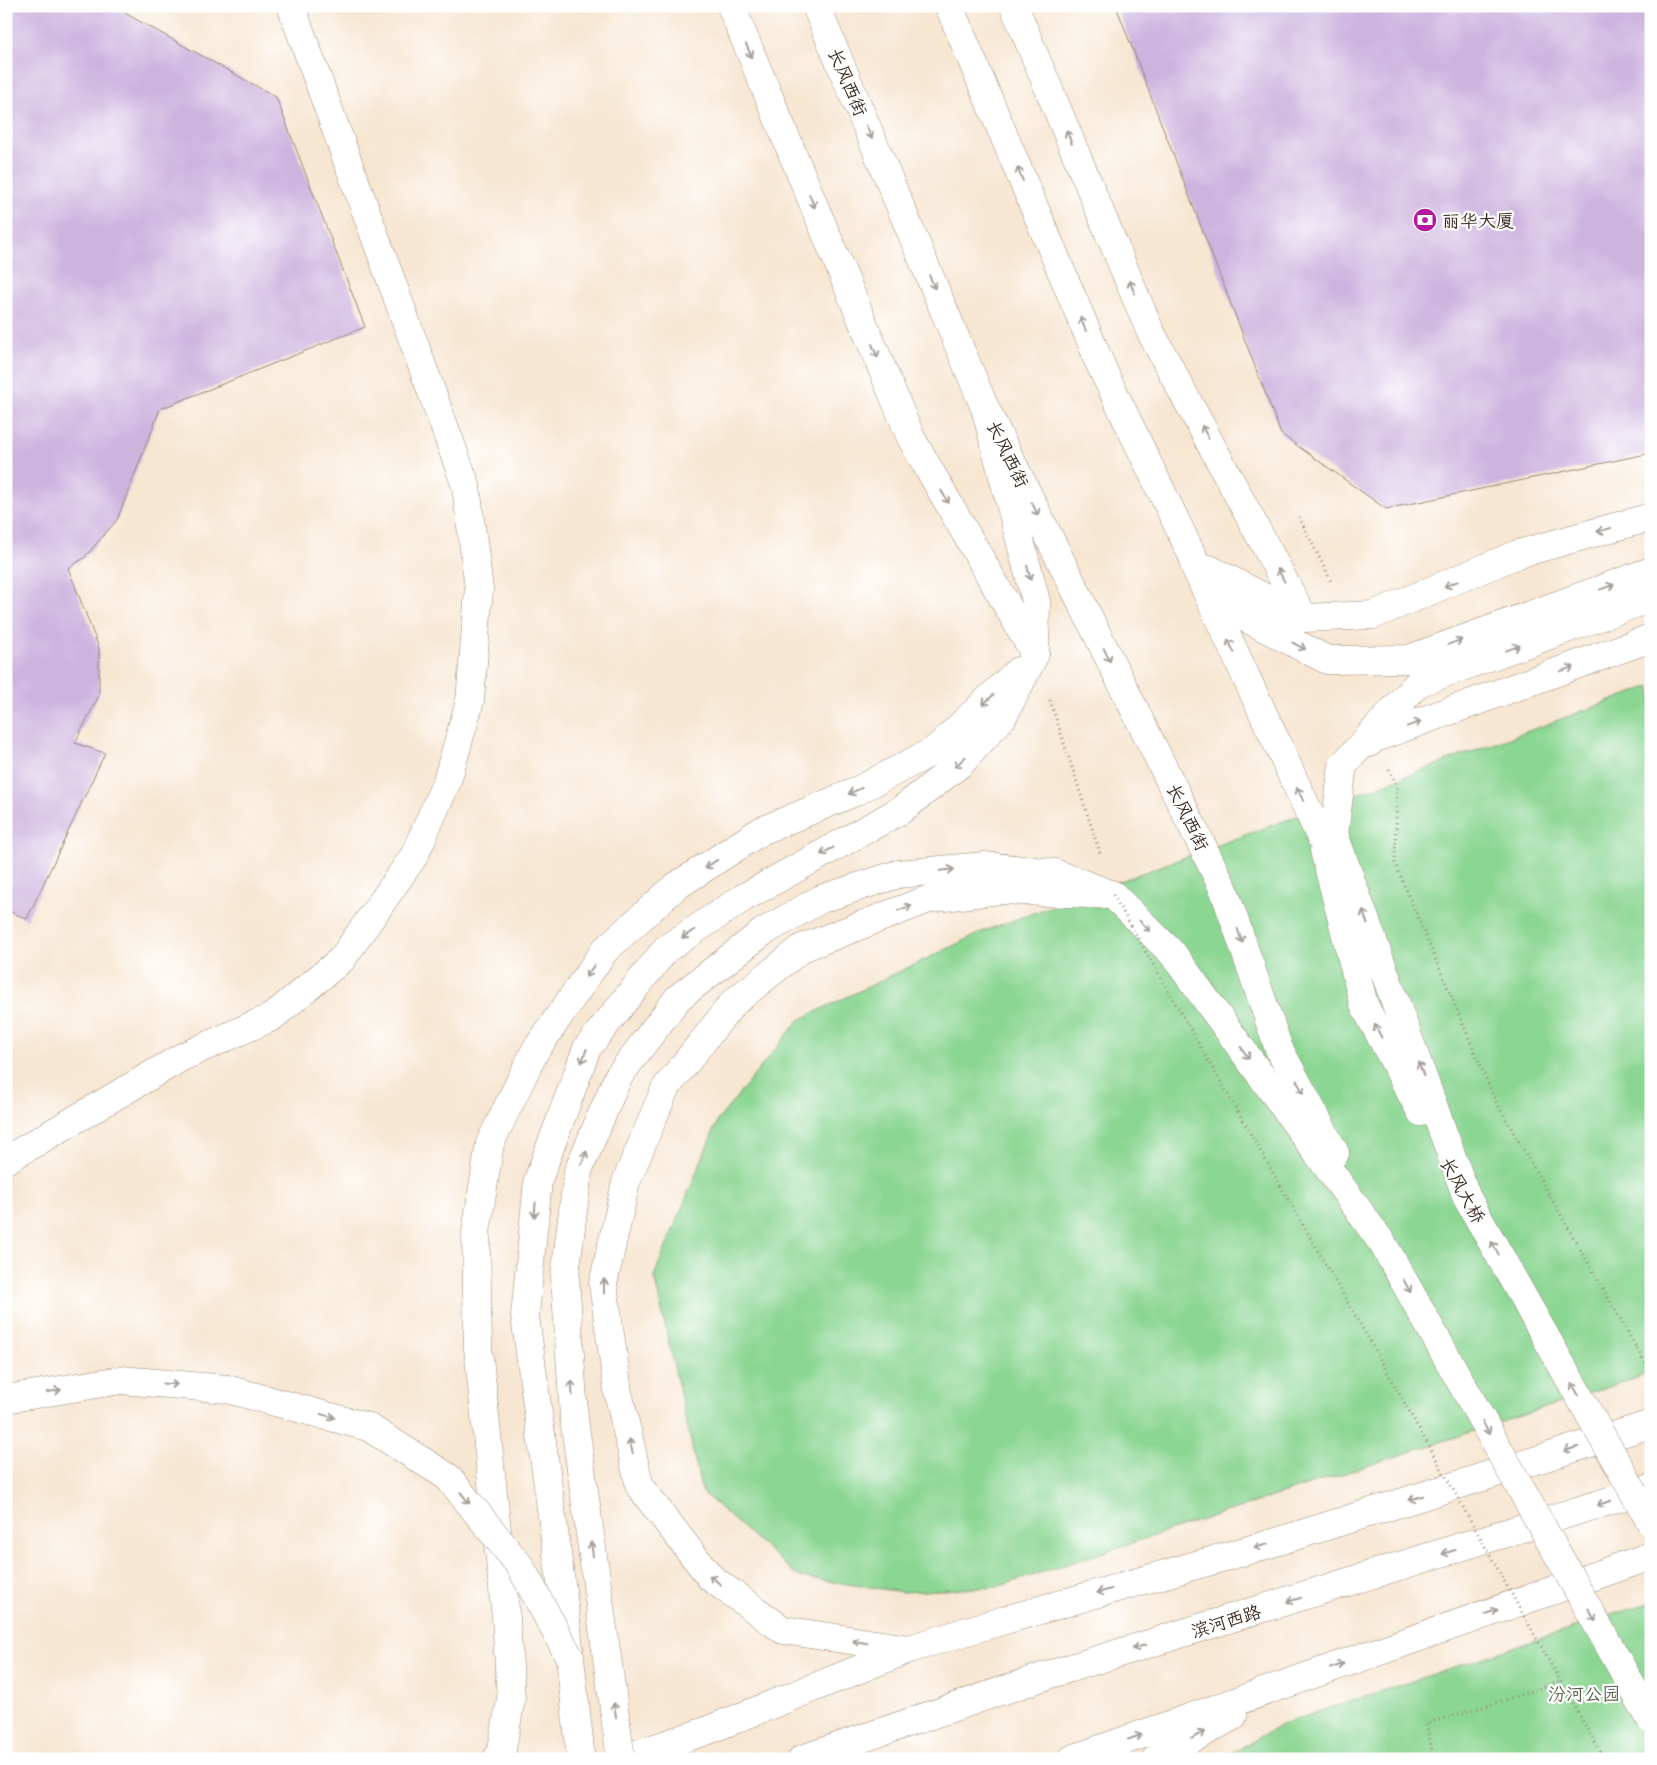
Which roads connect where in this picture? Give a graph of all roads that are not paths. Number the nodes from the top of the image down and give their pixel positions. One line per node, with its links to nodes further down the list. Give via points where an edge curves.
1 (291, 6): 17 (main road, via 466,486 479,589 470,700 447,781 414,856 342,959 272,1017 182,1057)
2 (730, 6): 14 (main road, one-way to 14, via 911,438)
3 (816, 6): 7 (main road, 长风西街, one-way to 7)
4 (950, 6): 6 (main road, one-way to 4)
5 (1014, 6): 12 (main road, one-way to 5, via 1150,331)
6 (1096, 356): 9 (main road); 18 (main road, 长风大桥, one-way to 6, via 1364,1005 1321,838)
7 (985, 408): 14 (main road, one-way to 14, via 1036,601); 19 (main road, 长风西街, one-way to 19, via 1224,890 1279,1049)
8 (1651, 517): 12 (main road, one-way to 12, via 1518,554 1373,615)
9 (1196, 563): 10 (main road, one-way to 10, via 1242,616 1327,660 1409,659); 12 (main road)
10 (1651, 571)
11 (1651, 598): 15 (main road, one-way to 11, via 1418,683)
12 (1304, 618)
13 (1651, 638): 15 (main road, one-way to 13, via 1375,738)
14 (1036, 654): 26 (main road, one-way to 26, via 1002,718 961,763 901,810 743,898 666,949 587,1048 538,1180 525,1316); 29 (main road, one-way to 29, via 935,750 855,792 762,831 675,887 605,950 535,1052 490,1143 476,1232 478,1348 506,1618 511,1699 502,1750)
15 (1343, 765): 18 (main road, one-way to 15, via 1334,834)
16 (1112, 891): 19 (main road, one-way to 19, via 1174,954); 25 (main road, one-way to 16, via 783,1630 711,1578 640,1487 618,1392 603,1284 626,1182 665,1089 733,1003 802,948 929,899 999,890); 31 (main road, one-way to 16, bridge, via 574,1418 565,1275 578,1171 618,1077 678,998 763,932 821,899 898,874 984,866 1055,873)
17 (6, 1160)
18 (1467, 1198): 23 (main road, 长风大桥, one-way to 18, bridge)
19 (1383, 1244): 28 (main road, one-way to 28, bridge)
20 (6, 1399): 26 (main road, one-way to 26, bridge, via 121,1380 227,1388 368,1427 448,1477 520,1566)
21 (1651, 1424): 25 (main road, one-way to 25, via 1273,1543)
22 (1651, 1488): 32 (main road, 滨河西路, one-way to 32, via 1048,1676)
23 (1651, 1523)
24 (1651, 1556): 27 (main road, one-way to 24)
25 (909, 1649): 31 (main road, via 706,1732)
26 (570, 1658): 30 (main road)
27 (1302, 1678): 33 (main road, one-way to 27); 34 (main road, one-way to 27)
28 (1651, 1720)
29 (497, 1759)
30 (581, 1759)
31 (621, 1759)
32 (802, 1759)
33 (1072, 1759)
34 (1156, 1759)

